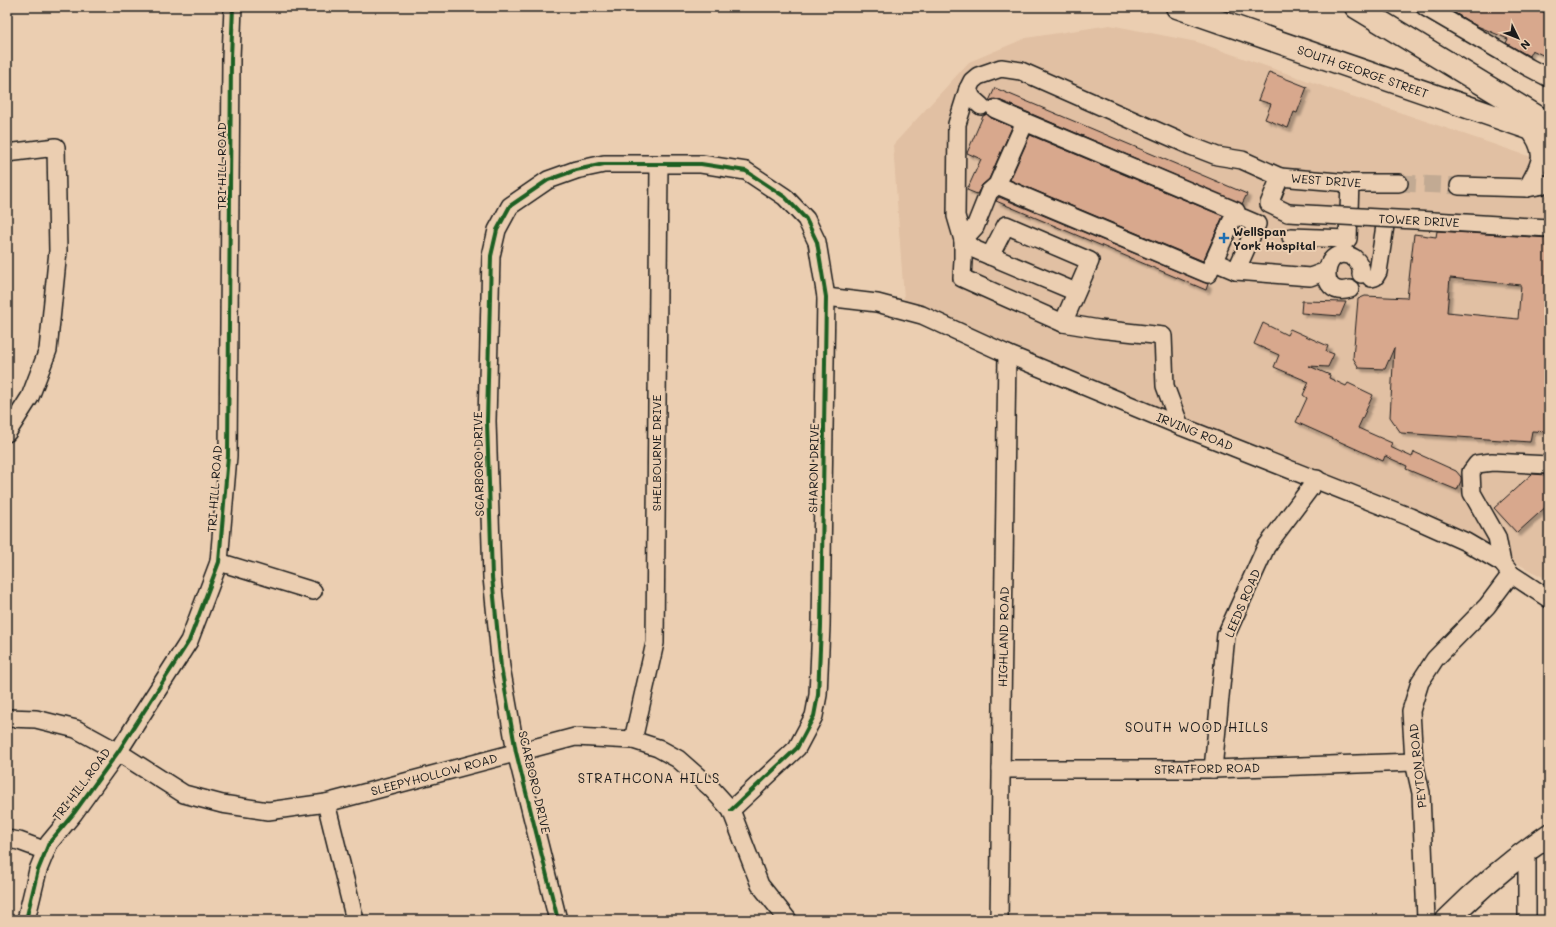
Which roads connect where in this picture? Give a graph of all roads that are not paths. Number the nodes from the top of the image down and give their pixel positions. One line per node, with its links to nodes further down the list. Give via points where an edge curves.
1 (233, 7): 38 (street, TRI HILL ROAD, via 228,456)
2 (1177, 7): 8 (main road, SOUTH GEORGE STREET)
3 (1356, 7): 8 (main road)
4 (1425, 7): 5 (street)
5 (1549, 78)
6 (968, 88): 7 (street, via 972,98); 13 (street, via 978,76 1001,68 1021,71 1191,146 1217,156 1242,160); 24 (street, via 957,124 956,216)
7 (1025, 122): 17 (street); 17 (street, via 1236,211 1208,274)
8 (1539, 126): 9 (main road, SOUTH GEORGE STREET); 19 (street, via 1541,154 1537,170)
9 (1549, 135)
10 (7, 153): 35 (street, via 56,147 58,251 48,350 30,397)
11 (659, 164): 12 (street, SCARBORO DRIVE); 43 (street, SHELBOURNE DRIVE, via 655,643); 45 (street, SCARBORO DRIVE, via 604,164 548,180 510,206 497,230 492,249 486,421 492,577 500,667)
12 (701, 164): 31 (street, SHARON DRIVE, via 746,171 785,197 806,219 817,242)
13 (1280, 177): 14 (street, WEST DRIVE); 20 (street, WEST DRIVE)
14 (1350, 182): 15 (street, WEST DRIVE); 23 (street, via 1348,239)
15 (1399, 183)
16 (1549, 184): 19 (street)
17 (997, 185): 24 (street, via 989,192 974,227)
18 (1459, 186): 19 (street)
19 (1527, 188)
20 (1269, 204): 21 (street, TOWER DRIVE, bridge, via 1288,213); 27 (street, WEST DRIVE, via 1250,221)
21 (1386, 219): 22 (street, TOWER DRIVE, bridge); 28 (street, via 1378,272 1366,276 1357,261 1347,255 1341,255 1331,261)
22 (1549, 228)
23 (1291, 236)
24 (963, 240): 25 (street); 32 (street, via 962,278)
25 (990, 256): 30 (street); 30 (street, via 1006,226 1090,261)
26 (1217, 263): 27 (street)
27 (1236, 271): 28 (street, via 1310,277)
28 (1326, 271): 29 (street, via 1333,287)
29 (1350, 289)
30 (1076, 292): 32 (street)
31 (826, 297): 33 (street, IRVING ROAD, via 877,303 922,315); 50 (street, SHARON DRIVE, via 818,695 814,716 797,748)
32 (1063, 323): 34 (street, via 1163,336 1165,386)
33 (1007, 354): 34 (street, IRVING ROAD); 47 (street, HIGHLAND ROAD)
34 (1180, 426): 37 (street, IRVING ROAD)
35 (7, 433)
36 (1549, 465): 39 (street, via 1492,462 1476,464 1471,472 1472,493 1497,537)
37 (1317, 479): 39 (street, IRVING ROAD, via 1466,542); 48 (street, LEEDS ROAD, via 1266,547 1226,636)
38 (219, 562): 40 (street); 44 (street, TRI HILL ROAD, via 189,641)
39 (1506, 568): 41 (street, IRVING ROAD); 46 (street, PEYTON ROAD, via 1487,606 1435,659 1420,682 1411,711)
40 (313, 591)
41 (1549, 599)
42 (7, 718): 44 (street, SLEEPYHOLLOW ROAD, via 36,719 76,729)
43 (633, 740): 45 (street, SLEEPYHOLLOW ROAD, via 574,737); 50 (street, SLEEPYHOLLOW ROAD, via 658,748 678,759)
44 (118, 752): 49 (street, SLEEPYHOLLOW ROAD, via 184,794 222,804 268,811); 54 (street, TRI HILL ROAD, via 49,843)
45 (516, 752): 49 (street, SLEEPYHOLLOW ROAD); 57 (street, SCARBORO DRIVE)
46 (1414, 762): 48 (street, STRATFORD ROAD); 60 (street, PEYTON ROAD, via 1421,794)
47 (1001, 769): 48 (street, STRATFORD ROAD); 59 (street, HIGHLAND ROAD)
48 (1212, 769)
49 (326, 804): 56 (street)
50 (731, 810): 58 (street, SLEEPYHOLLOW ROAD, via 760,885)
51 (1549, 835): 53 (main road)
52 (7, 839): 54 (street)
53 (1527, 850): 61 (main road, via 1475,892); 62 (street)
54 (46, 851): 55 (street, TRI HILL ROAD, via 38,870)
55 (26, 920)
56 (355, 920)
57 (558, 920)
58 (788, 920)
59 (999, 920)
60 (1426, 920)
61 (1446, 920)
62 (1527, 920)

